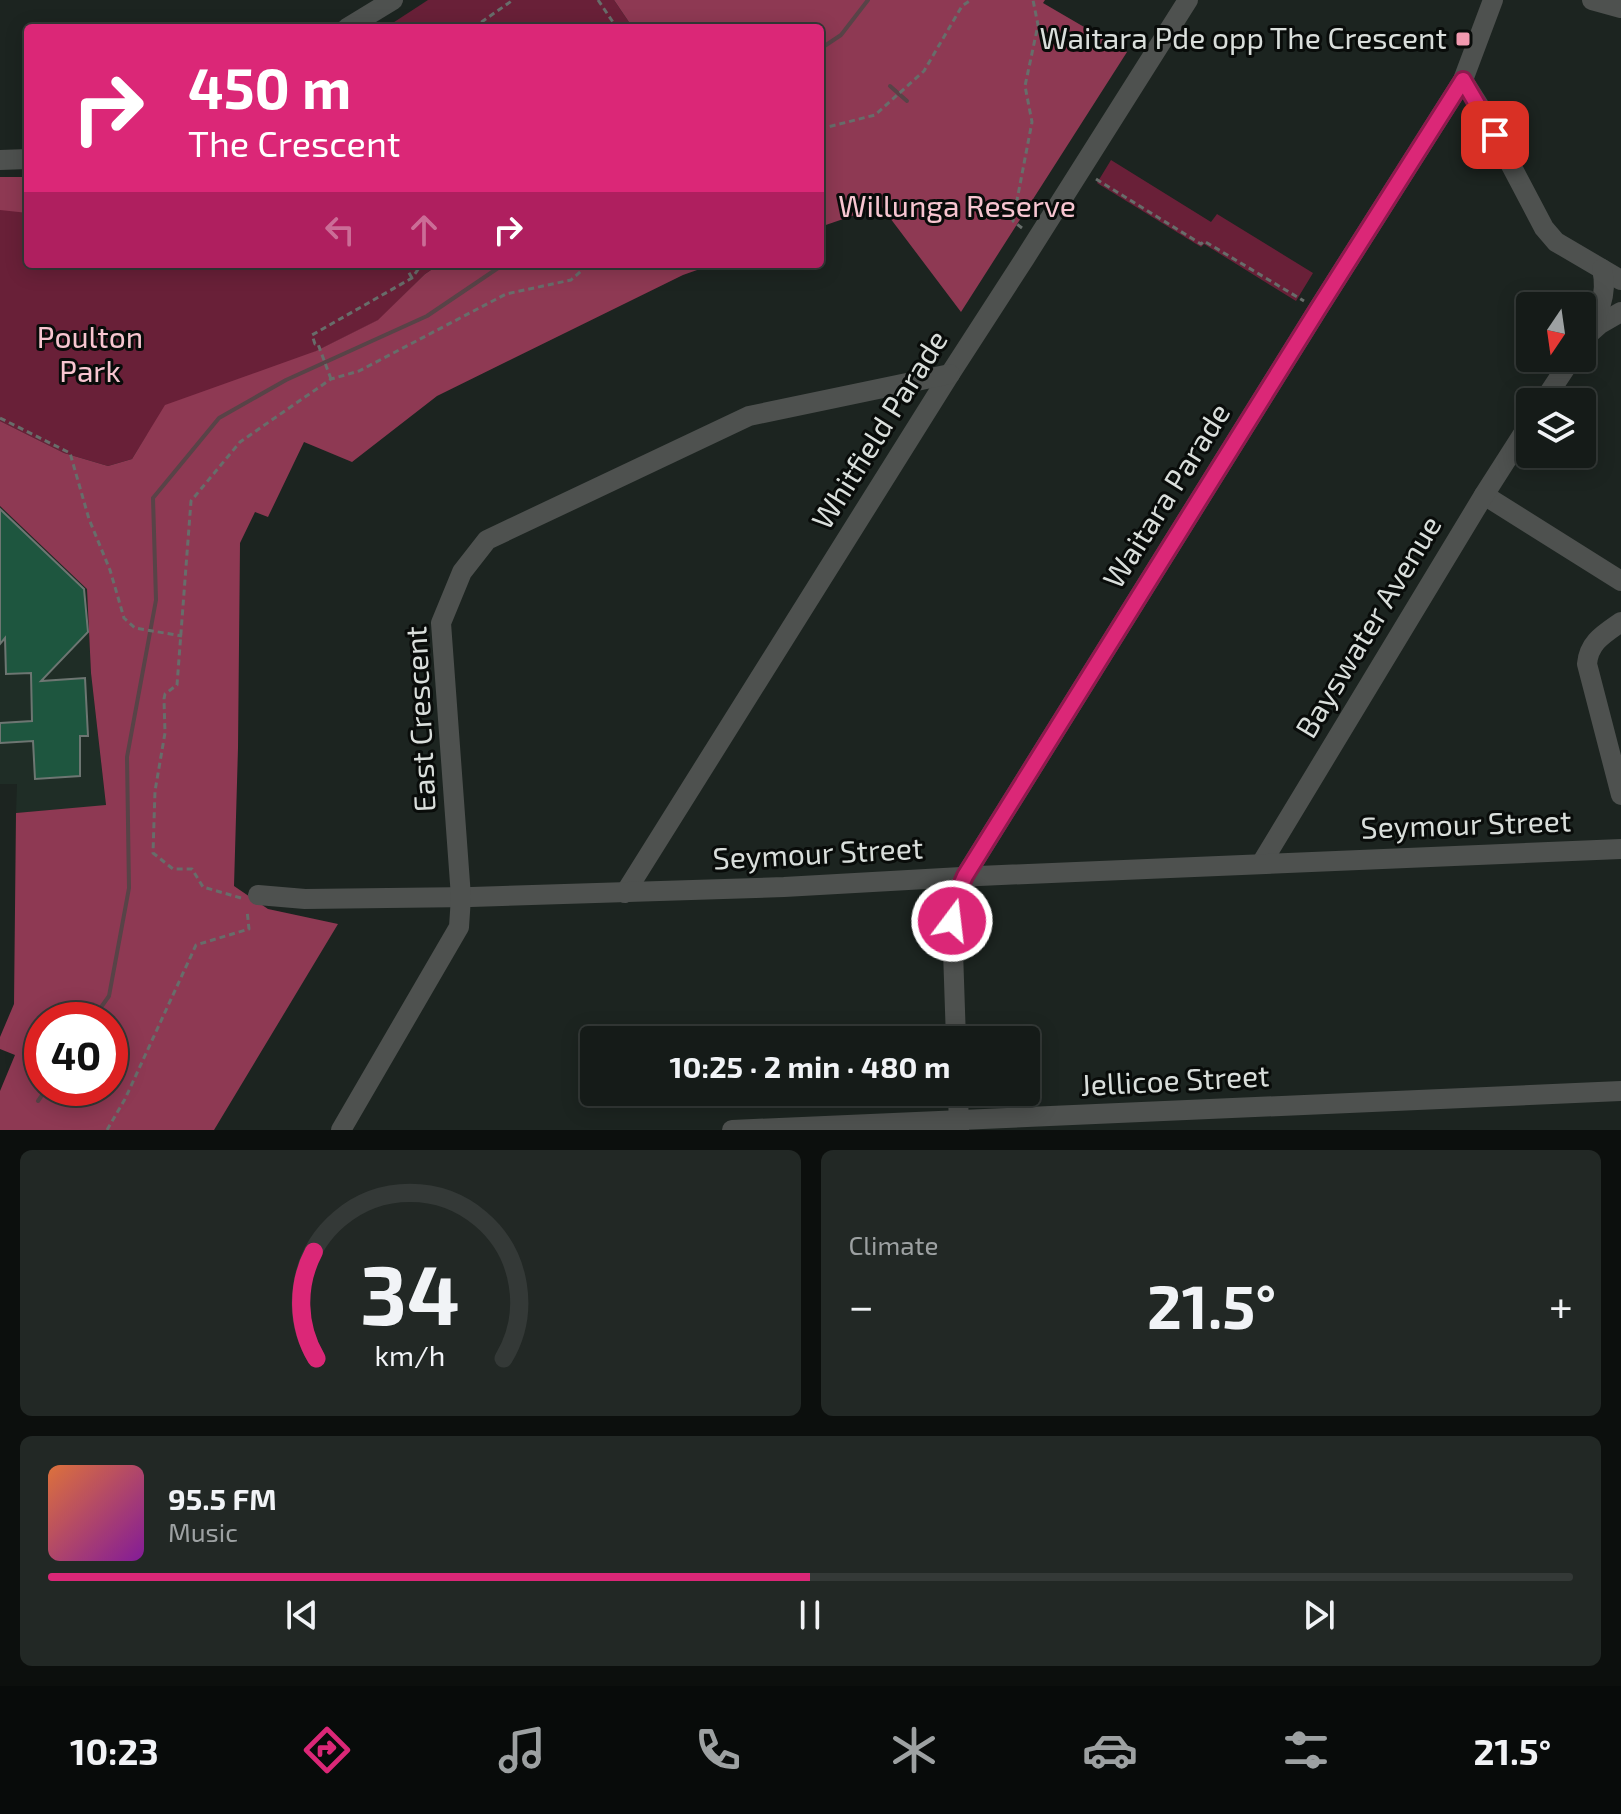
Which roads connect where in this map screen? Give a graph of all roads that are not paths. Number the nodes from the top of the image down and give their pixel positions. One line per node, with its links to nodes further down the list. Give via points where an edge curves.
1 (393, 0): 6 (street)
2 (1188, 0): 15 (street, Whitfield Parade)
3 (1493, 0): 7 (street, Waitara Parade)
4 (1592, 0): 5 (street)
5 (1621, 8)
6 (354, 24)
7 (1463, 80): 10 (street, via 1544,228 1556,242); 23 (street, Waitara Parade)
8 (24, 159): 9 (street)
9 (0, 160)
10 (1602, 269): 11 (street); 13 (street, via 1603,299)
11 (1621, 280)
12 (1621, 312): 14 (street)
13 (1596, 313)
14 (1596, 328)
15 (950, 374): 24 (street, Whitfield Parade); 26 (street, East Crescent, via 749,416 487,540 462,572 441,623)
16 (1516, 445): 17 (street, Bayswater Avenue)
17 (1484, 495): 18 (street); 22 (street, Bayswater Avenue)
18 (1621, 581)
19 (1621, 622): 20 (street, via 1596,642 1587,664)
20 (1621, 795)
21 (1621, 849): 22 (street, Seymour Street)
22 (1261, 864): 23 (street, Seymour Street)
23 (965, 876): 24 (street, Seymour Street); 27 (street, Waitara Parade, via 952,921)
24 (625, 893): 26 (street, Seymour Street)
25 (258, 895): 26 (street, Seymour Street)
26 (461, 897): 30 (street, East Crescent, via 459,927)
27 (956, 1026)
28 (1621, 1091): 29 (street, Jellicoe Street)
29 (959, 1125): 31 (street, Jellicoe Street)
30 (341, 1130)
31 (732, 1130)

